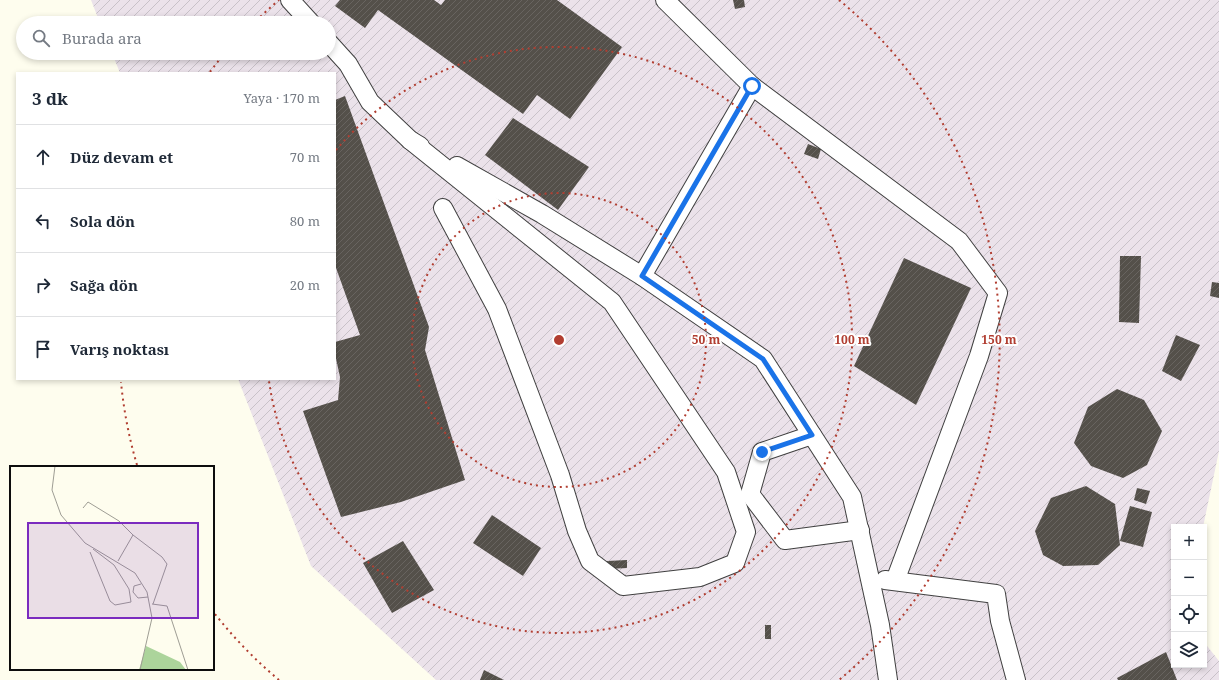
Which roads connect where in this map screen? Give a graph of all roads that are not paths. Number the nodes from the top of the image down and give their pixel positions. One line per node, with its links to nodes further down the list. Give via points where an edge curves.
1 (290, 0): 3 (street)
2 (665, 0): 5 (street)
3 (305, 16)
4 (336, 51): 6 (street, via 348,64 370,102)
5 (752, 86): 8 (street); 12 (street, via 959,241 998,293 979,356)
6 (410, 140): 7 (street, via 612,302 726,472 746,532 735,563 700,577 623,586 590,561 576,531 560,475 497,309); 8 (street, via 542,214)
7 (443, 208)
8 (642, 276): 9 (street, via 763,359)
9 (812, 435): 10 (street, via 852,497); 10 (street, via 762,452 750,494 784,540)
10 (860, 530): 11 (street)
11 (870, 578): 12 (street); 13 (street)
12 (895, 581): 14 (street, via 996,594 1000,621)
13 (888, 680)
14 (1016, 680)

